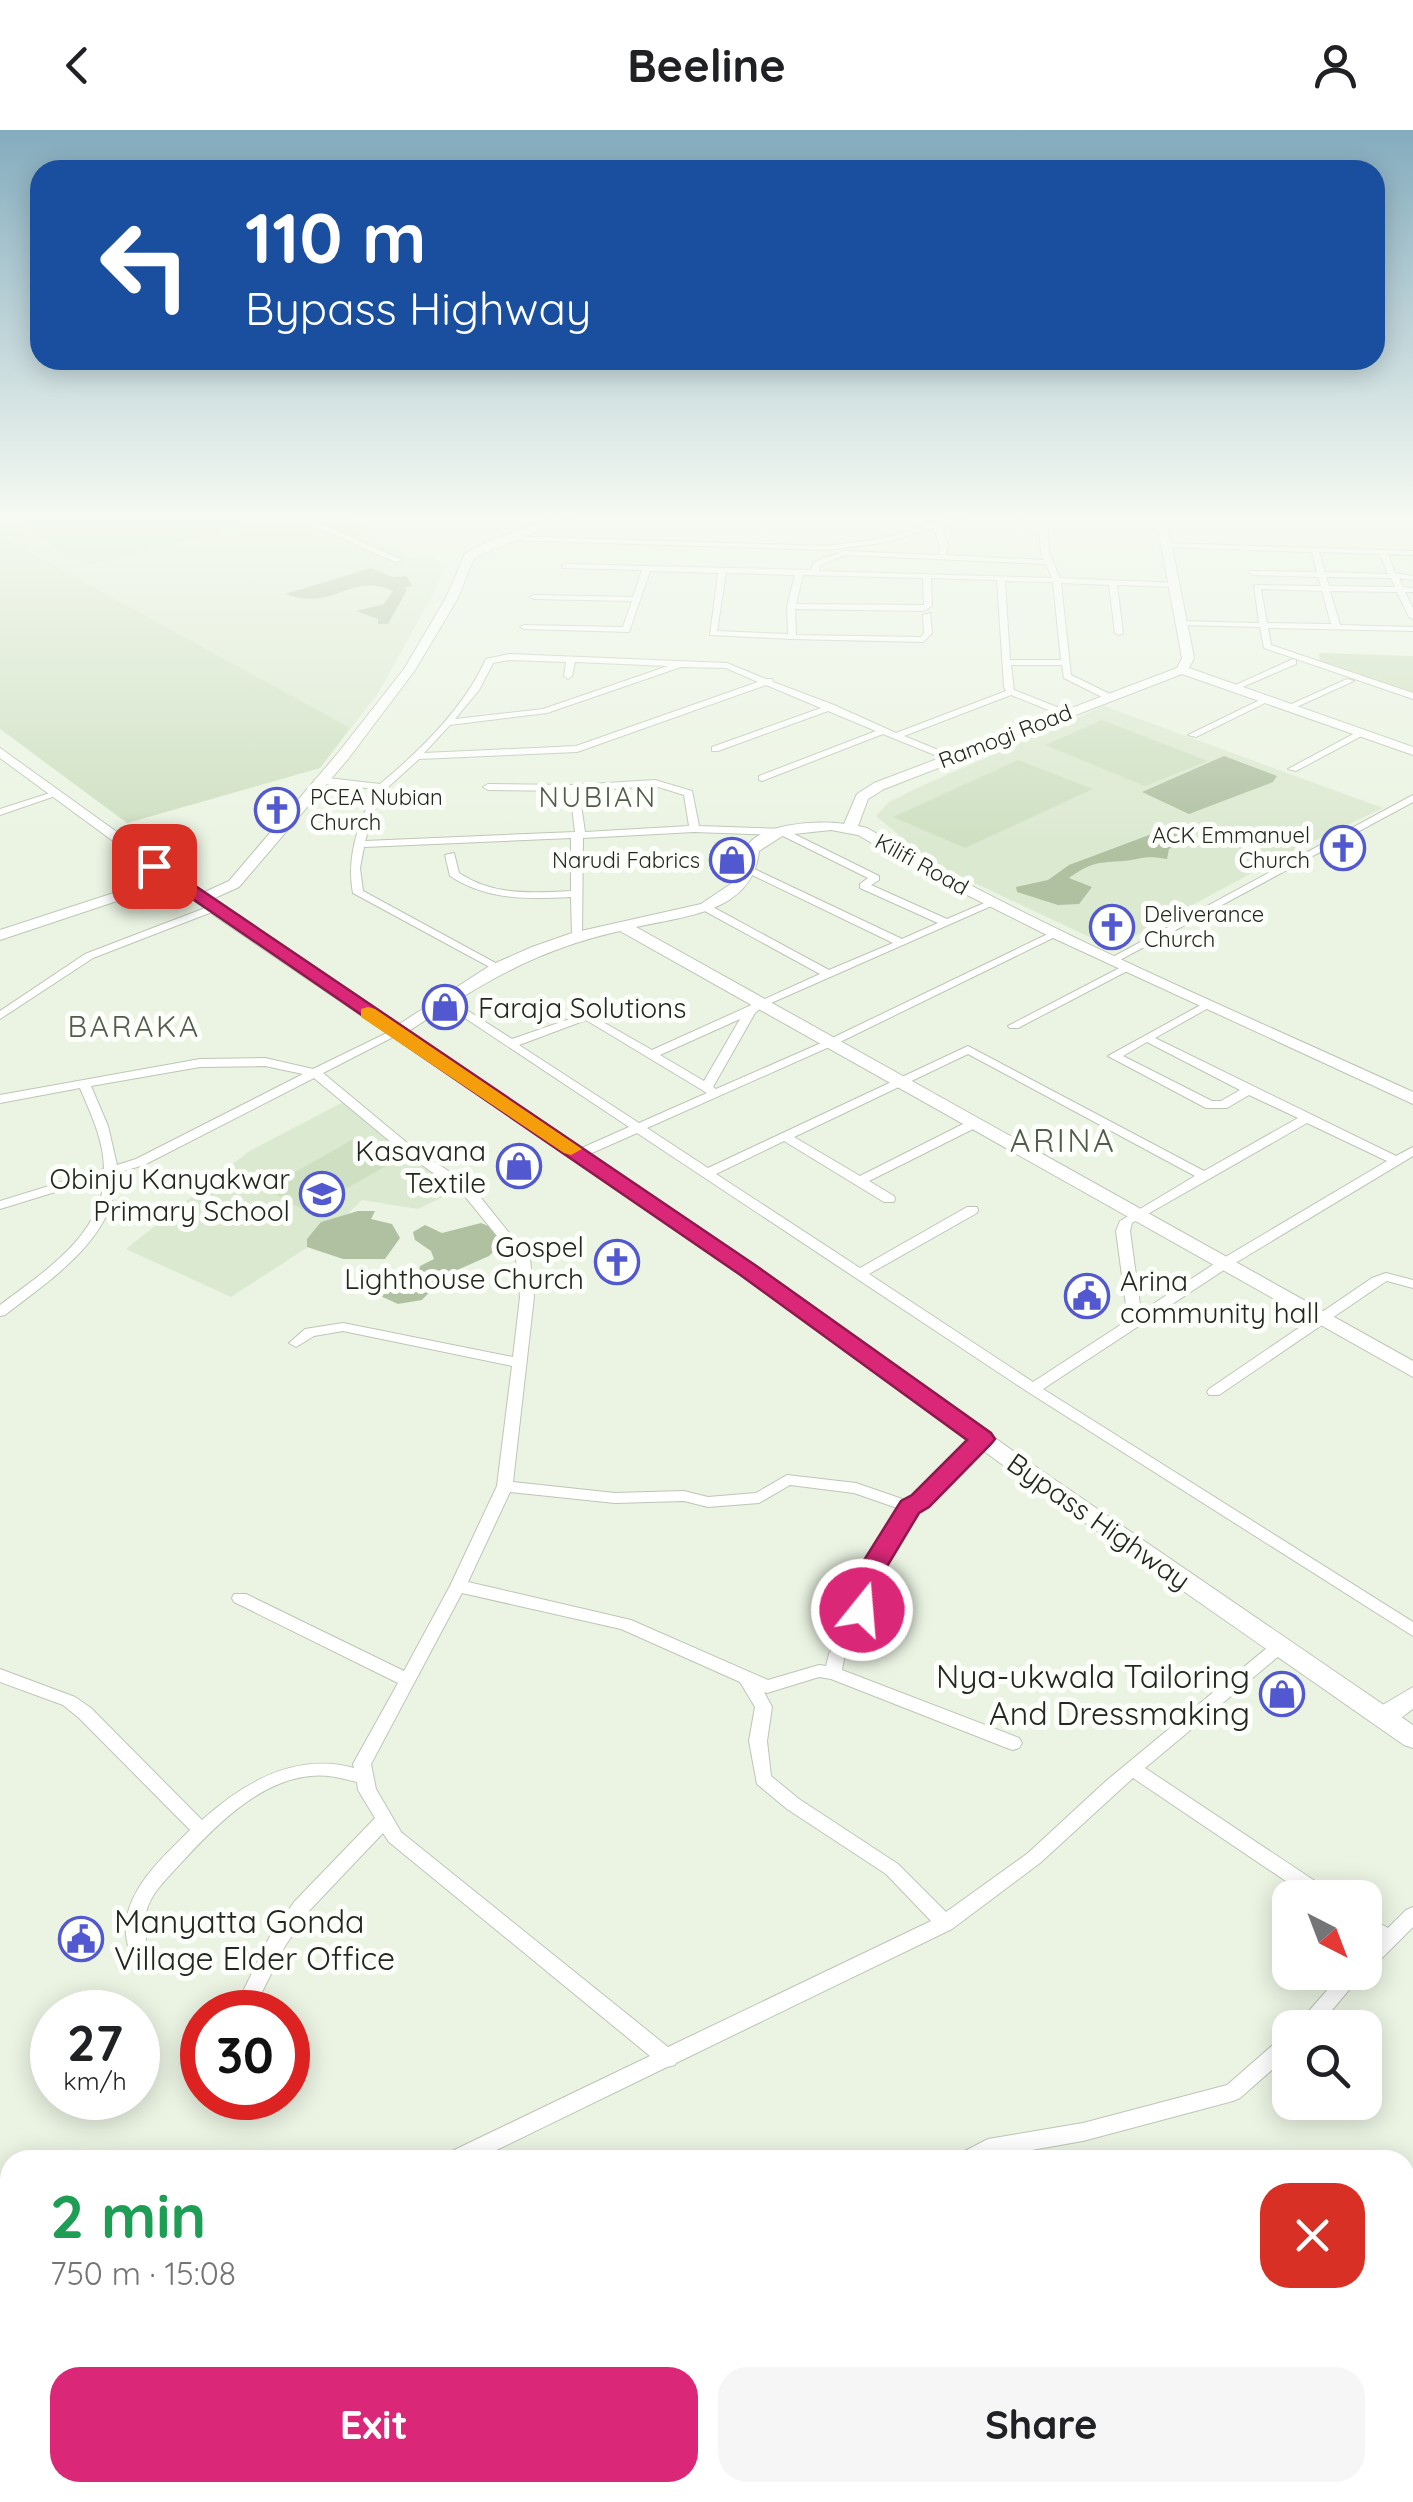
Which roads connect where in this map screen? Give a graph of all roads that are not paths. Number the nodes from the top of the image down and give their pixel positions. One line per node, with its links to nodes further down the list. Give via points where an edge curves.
1 (1181, 622): 23 (main road, via 1188,658)
2 (437, 623): 47 (main road, via 409,670)
3 (630, 623): 14 (street, via 623,630)
4 (714, 623): 17 (street, via 713,633)
5 (790, 623): 17 (street)
6 (927, 623): 17 (street, via 923,640)
7 (1004, 623): 19 (street)
8 (1061, 623): 22 (street)
9 (1118, 623): 16 (street)
10 (1210, 623): 12 (street)
11 (1335, 623): 13 (street)
12 (1264, 624): 13 (street); 30 (street, via 1269,647)
13 (1336, 626): 15 (street)
14 (524, 627)
15 (1413, 629)
16 (1120, 634)
17 (790, 636)
18 (571, 659): 21 (street); 24 (street); 35 (street, via 494,659)
19 (1006, 662): 22 (street); 28 (street)
20 (1293, 662): 27 (street)
21 (688, 663): 25 (street); 35 (street, via 544,711)
22 (1065, 664): 29 (street, via 1069,678)
23 (1182, 670): 27 (main road); 29 (main road, Ramogi Road)
24 (568, 676)
25 (769, 680): 32 (street); 43 (street, via 577,749)
26 (1350, 681): 33 (street)
27 (1235, 687): 31 (main road)
28 (1012, 692): 34 (street); 39 (street)
29 (1107, 696): 34 (main road, Ramogi Road)
30 (1413, 696)
31 (1269, 699): 33 (main road); 38 (street)
32 (831, 706): 36 (street); 40 (street)
33 (1289, 707): 37 (main road)
34 (1064, 713): 44 (main road, Ramogi Road)
35 (448, 723): 43 (street)
36 (885, 730): 39 (street); 46 (street)
37 (1362, 732): 41 (main road); 45 (street)
38 (1193, 735)
39 (898, 736): 44 (street)
40 (715, 749)
41 (1413, 751)
42 (0, 752): 51 (main road, Bypass Highway)
43 (418, 756): 48 (street)
44 (950, 758): 54 (main road, Ramogi Road, via 871,790)
45 (1293, 769)
46 (762, 778)
47 (319, 780): 48 (street); 63 (main road, via 234,884)
48 (382, 787): 58 (street, via 368,811)
49 (488, 787): 50 (street)
50 (574, 788): 55 (street, via 654,782 676,787 689,793); 57 (street)
51 (56, 794): 53 (street); 61 (main road, Bypass Highway)
52 (1413, 798): 72 (street)
53 (0, 812)
54 (850, 827): 56 (main road, Kilifi Road); 64 (main road, Kilifi Road)
55 (694, 829): 56 (street); 57 (street)
56 (779, 832): 60 (main road, via 752,850); 66 (street, via 875,878 864,886)
57 (580, 835): 58 (street); 62 (street)
58 (362, 844): 73 (street, via 355,882 362,897)
59 (450, 855): 62 (street, via 454,874 480,890)
60 (750, 870): 65 (main road, via 734,892); 71 (street)
61 (172, 878): 63 (main road, Bypass Highway); 68 (main road)
62 (576, 894): 70 (street)
63 (207, 903): 78 (street, via 90,956); 80 (main road, Bypass Highway)
64 (993, 903): 66 (street); 69 (main road, Kilifi Road)
65 (706, 907): 67 (main road); 74 (street)
66 (946, 924): 71 (street)
67 (621, 925): 70 (main road); 77 (main road)
68 (0, 934)
69 (1056, 934): 72 (main road, Kilifi Road); 82 (street)
70 (577, 936): 73 (main road)
71 (902, 943): 74 (street)
72 (1122, 962): 76 (main road, Kilifi Road); 79 (street)
73 (498, 968): 75 (main road)
74 (830, 975): 77 (street)
75 (447, 1002): 80 (main road); 83 (street)
76 (1208, 1004): 81 (street); 91 (main road, Kilifi Road)
77 (756, 1007): 82 (main road); 84 (street); 89 (street)
78 (0, 1016)
79 (1014, 1026)
80 (395, 1032): 85 (street); 97 (main road, Bypass Highway)
81 (1147, 1038): 88 (street); 88 (street, via 1114,1056 1210,1105)
82 (832, 1042): 86 (main road); 89 (street)
83 (510, 1044): 84 (street, via 587,1016); 94 (street)
84 (653, 1054): 89 (street)
85 (318, 1074): 87 (street, via 235,1062); 99 (street, via 140,1162); 114 (street, via 468,1191 523,1259 527,1296)
86 (901, 1080): 93 (main road); 95 (street); 101 (street, via 968,1049)
87 (84, 1083): 90 (street); 99 (street, via 104,1122)
88 (1249, 1090): 92 (street)
89 (712, 1091): 94 (street)
90 (0, 1099)
91 (1413, 1099)
92 (1307, 1118): 98 (street); 101 (street)
93 (974, 1124): 102 (street); 106 (main road)
94 (640, 1128): 97 (street); 100 (street)
95 (784, 1136): 100 (street); 102 (street)
96 (1413, 1151): 98 (street)
97 (578, 1154): 118 (main road, Bypass Highway)
98 (1396, 1161): 107 (street)
99 (109, 1169): 104 (street); 110 (street, via 110,1200 83,1247)
100 (706, 1174): 108 (street)
101 (1202, 1174): 106 (street)
102 (860, 1181): 103 (street)
103 (889, 1199)
104 (0, 1205)
105 (972, 1210): 108 (street)
106 (1133, 1214): 107 (main road); 112 (street, via 1123,1231)
107 (1222, 1264): 111 (main road); 112 (street)
108 (858, 1275): 116 (street)
109 (1413, 1284): 111 (street, via 1386,1277)
110 (0, 1312)
111 (1321, 1318): 115 (main road); 117 (street)
112 (1135, 1322): 116 (street)
113 (296, 1343): 114 (street, via 310,1332 343,1327)
114 (518, 1363): 119 (street)
115 (1413, 1370)
116 (1033, 1389): 123 (street)
117 (1214, 1392)
118 (982, 1439): 120 (street); 124 (main road, Bypass Highway)
119 (505, 1486): 120 (street, via 708,1502 758,1498 787,1480 856,1488); 121 (street)
120 (910, 1507): 125 (street, via 870,1573 862,1610)
121 (458, 1586): 127 (street, via 625,1624); 128 (street)
122 (240, 1598): 128 (street)
123 (1413, 1630)
124 (1280, 1646): 130 (main road, Bypass Highway); 133 (street)
125 (834, 1673): 127 (street, via 819,1671 767,1687); 132 (street)
126 (0, 1674): 136 (street, via 77,1707)
127 (747, 1679): 139 (street, via 764,1706 758,1741 763,1779 892,1869)
128 (405, 1680): 134 (street, via 362,1764)
129 (1413, 1696): 130 (main road)
130 (1383, 1717): 131 (main road, Bypass Highway)
131 (1413, 1738)
132 (1014, 1743)
133 (1133, 1770): 137 (street); 139 (street, via 1034,1858)
134 (362, 1778): 135 (street); 136 (street, via 337,1766 285,1776 254,1788)
135 (384, 1820): 144 (street, via 302,1906); 147 (street, via 463,1894)
136 (200, 1830): 143 (street, via 141,1902)
137 (1299, 1880)
138 (1413, 1915): 141 (street)
139 (945, 1924): 147 (street)
140 (1382, 1934): 141 (street)
141 (1388, 1938): 142 (street)
142 (1382, 1944)
143 (137, 1946)
144 (253, 1990)
145 (1339, 1990): 146 (street)
146 (1321, 2010)
147 (668, 2058): 149 (street)
148 (1272, 2058): 150 (street, via 1233,2092)
149 (476, 2150)
150 (985, 2150)

